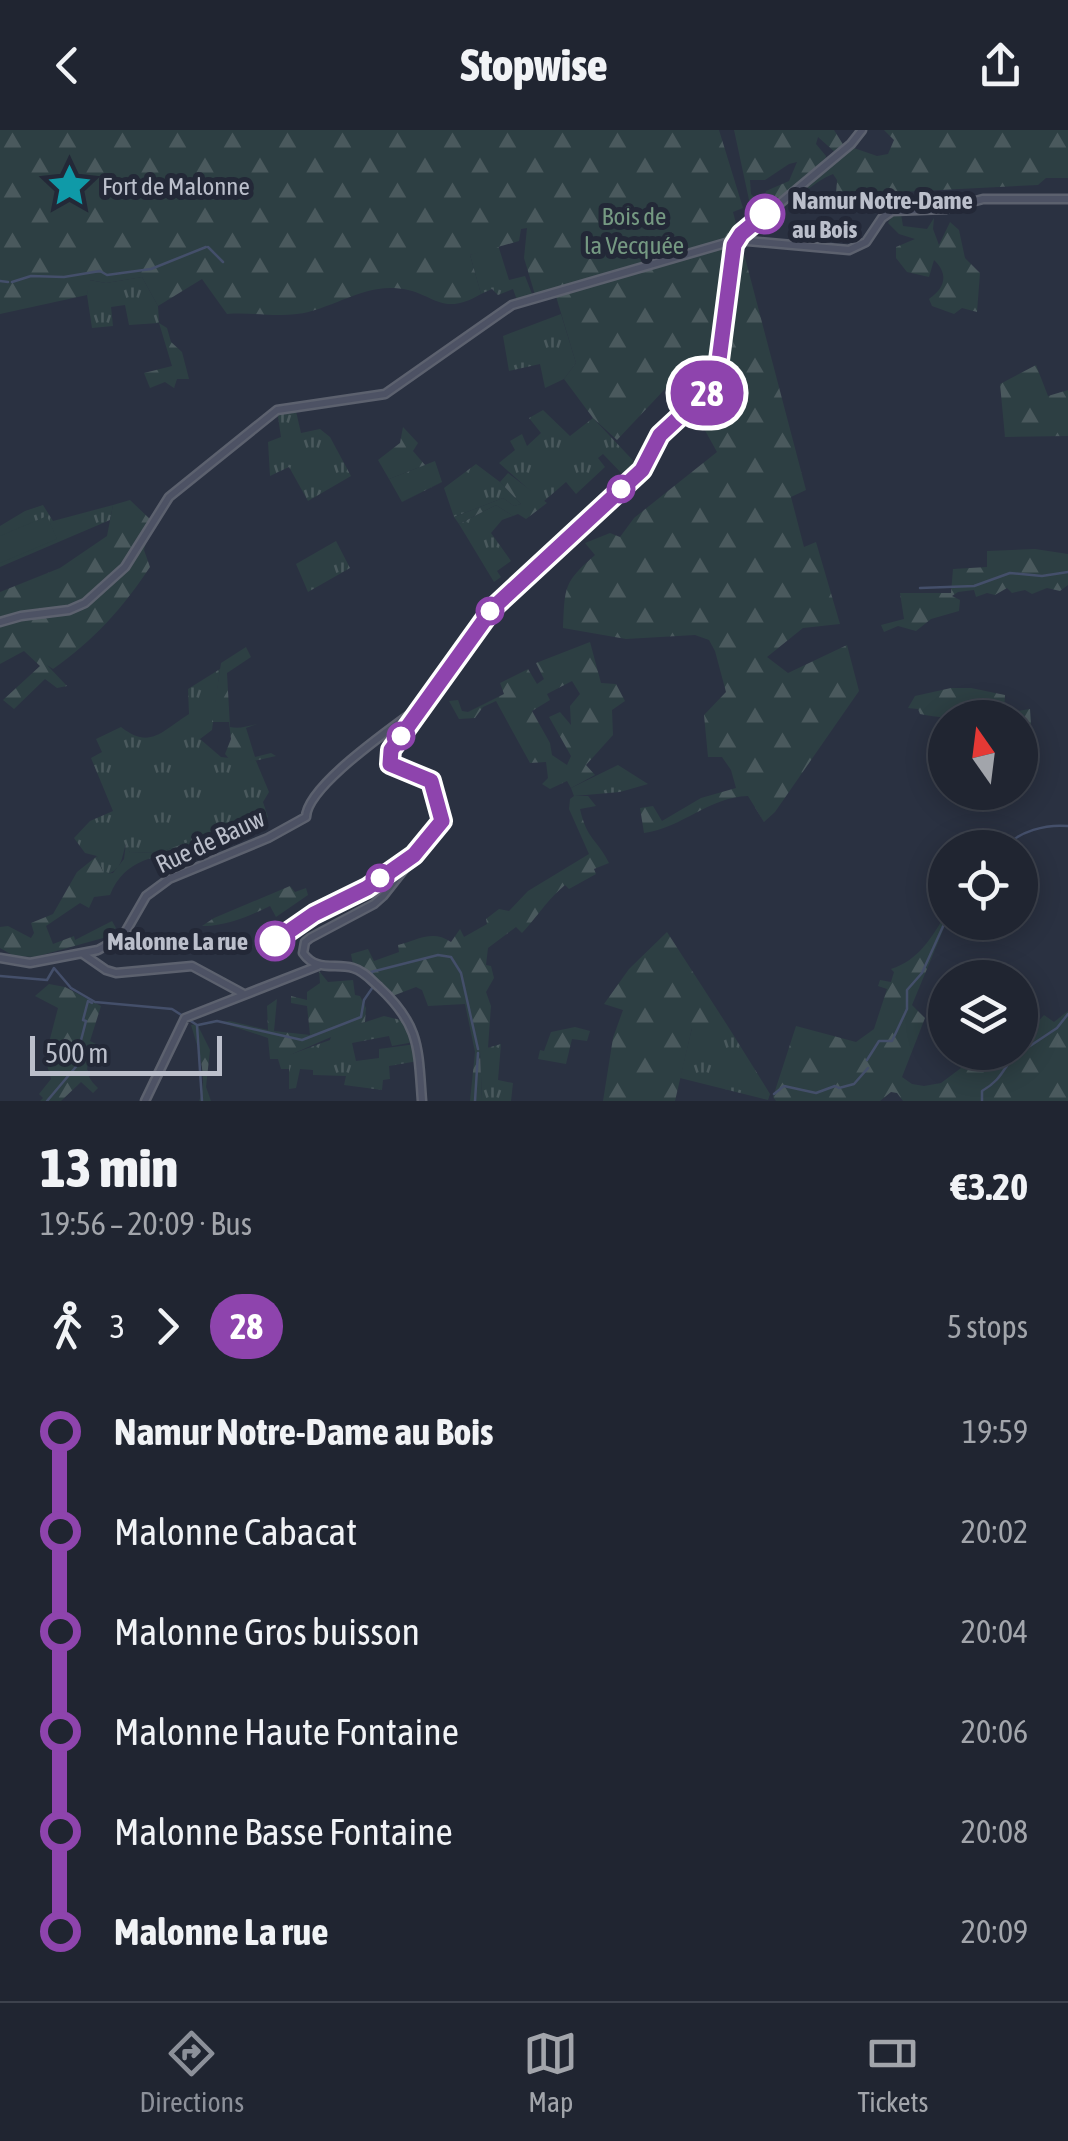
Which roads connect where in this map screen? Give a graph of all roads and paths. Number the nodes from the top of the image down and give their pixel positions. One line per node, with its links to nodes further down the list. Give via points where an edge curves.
1 (862, 130): 3 (street)
2 (1068, 200): 3 (street, via 993,199 892,211 866,242 849,250)
3 (736, 240): 4 (street, via 512,305 384,394 277,410 170,497 125,567 85,604); 5 (street, via 719,377 712,388 660,435 642,470 498,604)
4 (0, 622)
5 (421, 707): 6 (street); 12 (street, via 388,760 430,780 442,821 374,904 305,942 304,956)
6 (320, 788): 7 (street); 9 (street)
7 (311, 799): 8 (street); 9 (street)
8 (300, 808)
9 (306, 817): 10 (street, Rue de Bauw, via 169,879 146,896 123,936)
10 (92, 955): 11 (street); 13 (street, via 106,970 120,973 192,966)
11 (0, 958)
12 (319, 965): 13 (street); 15 (street, via 362,972 402,1009 412,1028)
13 (242, 994): 14 (street, via 184,1018)
14 (145, 1101)
15 (422, 1101)

